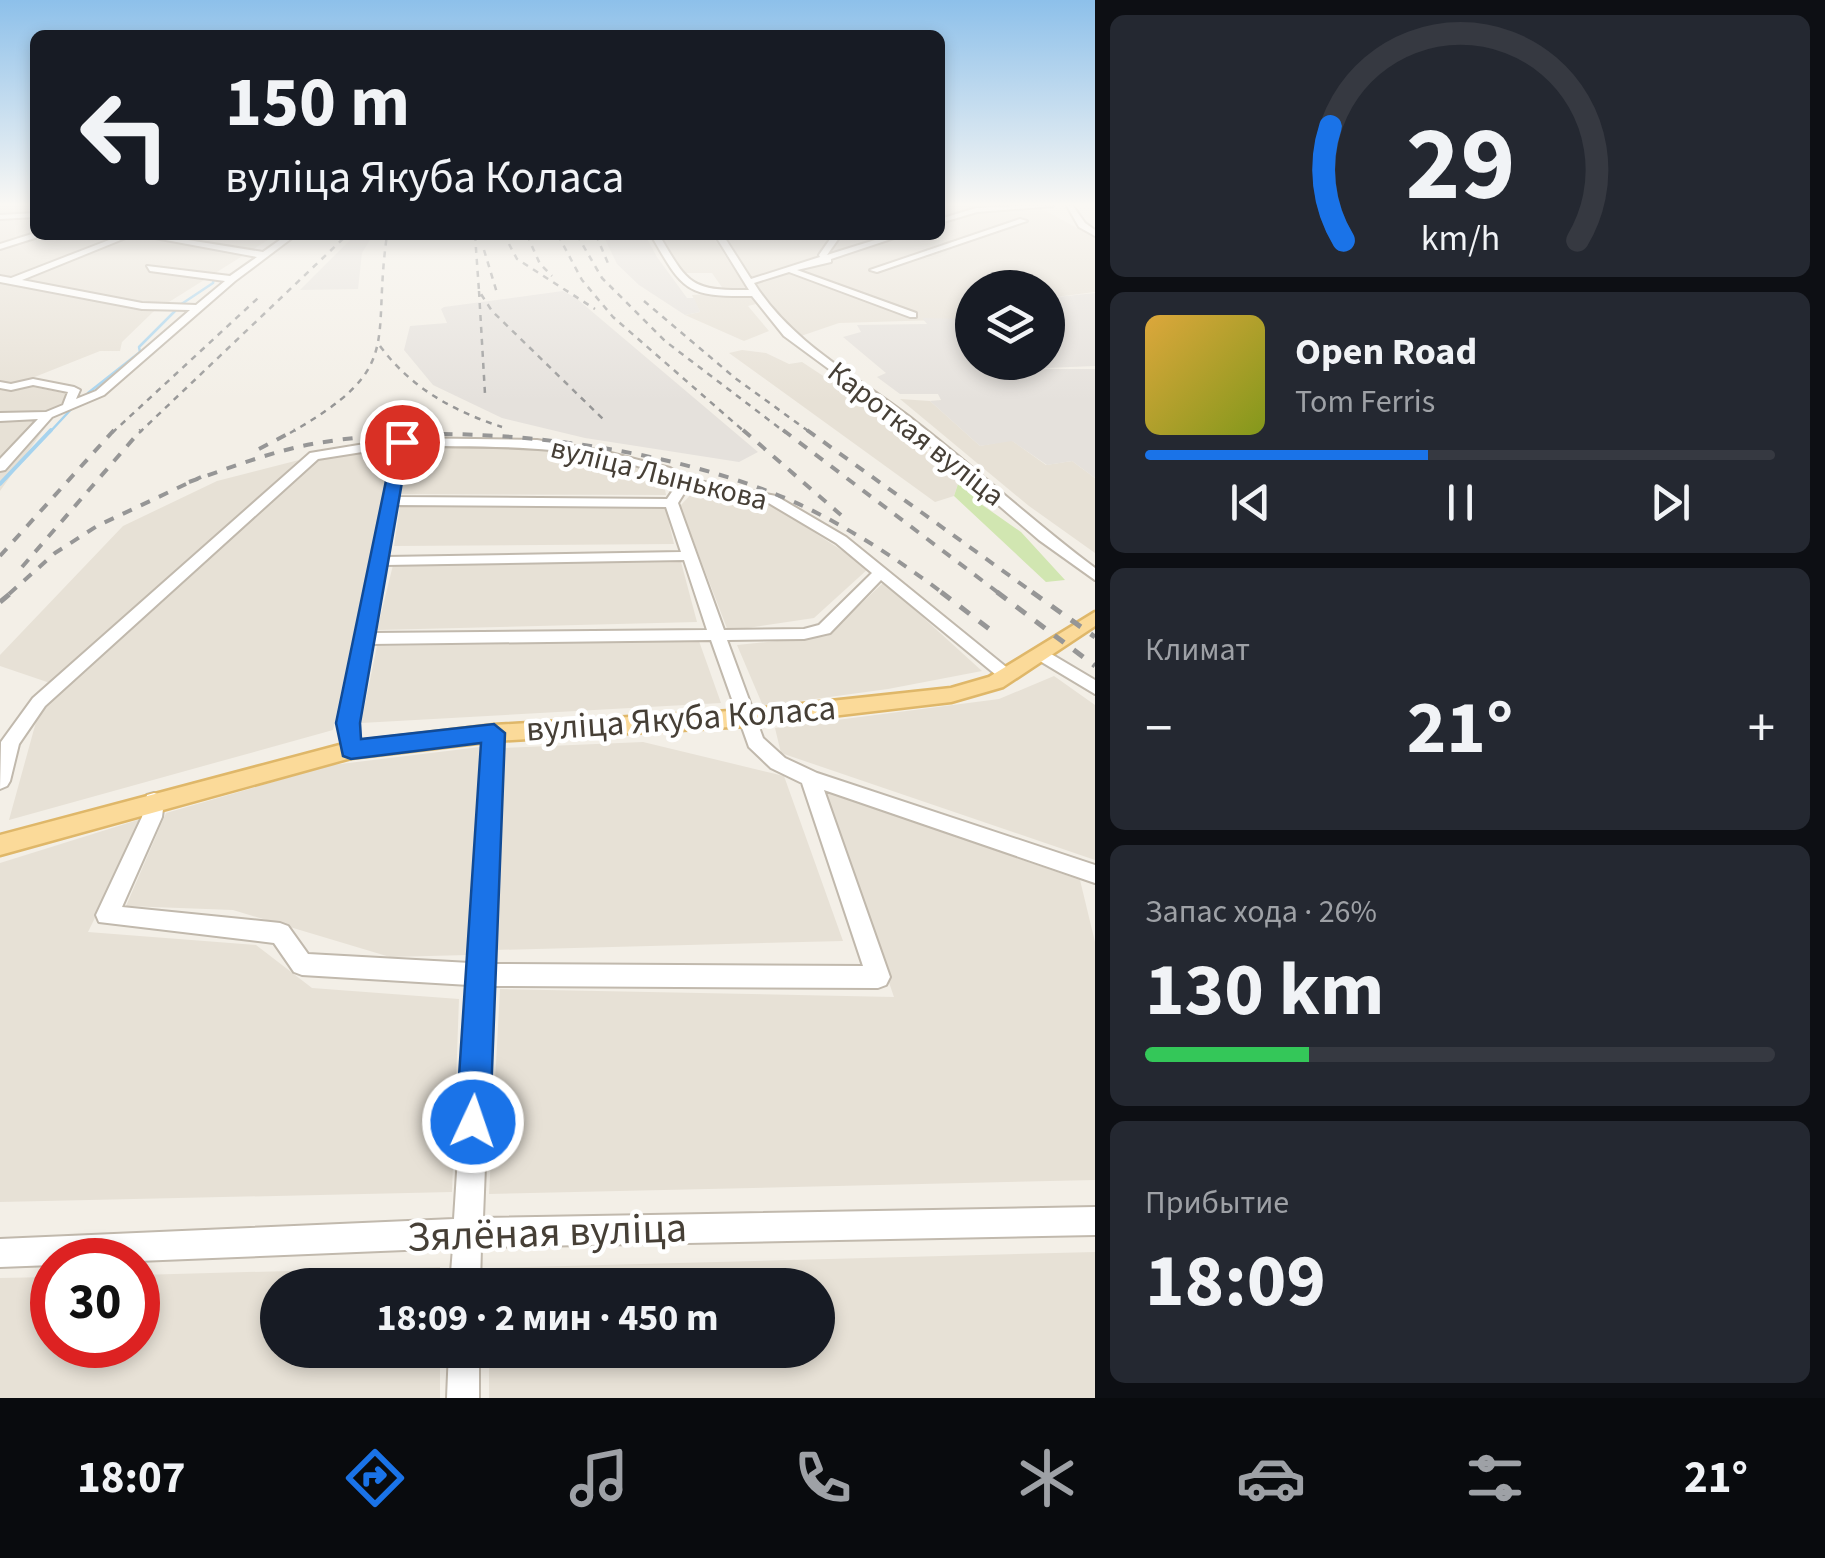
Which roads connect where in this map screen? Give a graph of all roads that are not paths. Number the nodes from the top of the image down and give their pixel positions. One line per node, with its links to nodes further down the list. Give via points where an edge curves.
1 (29, 271): 8 (street)
2 (174, 271): 7 (street)
3 (242, 271): 7 (street)
4 (676, 271): 9 (street, via 695,292)
5 (742, 271): 9 (street, Кароткая вуліца)
6 (792, 271): 9 (street); 11 (street)
7 (232, 279): 10 (street)
8 (5, 280): 10 (street, via 142,306)
9 (752, 287): 24 (street, Кароткая вуліца, via 788,334 913,425)
10 (200, 308): 13 (street, via 100,393)
11 (912, 316)
12 (0, 385): 13 (street, via 33,382 74,390)
13 (68, 404): 14 (street)
14 (48, 414): 15 (street); 17 (street)
15 (0, 417)
16 (402, 442): 18 (street, вуліца Лынькова, via 537,444 650,467); 19 (street); 35 (street, вуліца Лынькова, via 314,456 39,702 10,742)
17 (0, 466)
18 (685, 482): 20 (street); 23 (street, вуліца Лынькова, via 771,499)
19 (388, 501): 20 (street); 22 (street)
20 (672, 503): 21 (street)
21 (688, 556): 22 (street); 26 (street)
22 (382, 560): 27 (street)
23 (881, 572): 26 (street, via 824,629); 29 (street, вуліца Лынькова)
24 (1095, 575)
25 (1095, 618): 28 (main road, вуліца Якуба Коласа)
26 (719, 637): 27 (street); 31 (street)
27 (366, 640): 33 (street, via 348,723)
28 (1041, 654): 29 (main road, вуліца Якуба Коласа); 30 (street)
29 (1007, 675): 31 (main road, вуліца Якуба Коласа, via 951,695)
30 (1095, 688)
31 (748, 718): 32 (main road, вуліца Якуба Коласа); 34 (street, via 766,755)
32 (494, 733): 33 (main road, вуліца Якуба Коласа); 39 (street)
33 (351, 750): 36 (main road, вуліца Якуба Коласа)
34 (810, 778): 38 (street); 39 (street, via 878,976)
35 (0, 780)
36 (154, 801): 37 (main road, вуліца Якуба Коласа); 39 (street, via 106,916 280,933 302,964)
37 (0, 846)
38 (1095, 874)
39 (482, 975): 41 (street)
40 (1095, 1221): 41 (street, Зялёная вуліца)
41 (466, 1233): 42 (street, Зялёная вуліца); 43 (street)
42 (0, 1253)
43 (466, 1268)
44 (464, 1368): 45 (street)
45 (463, 1398)

